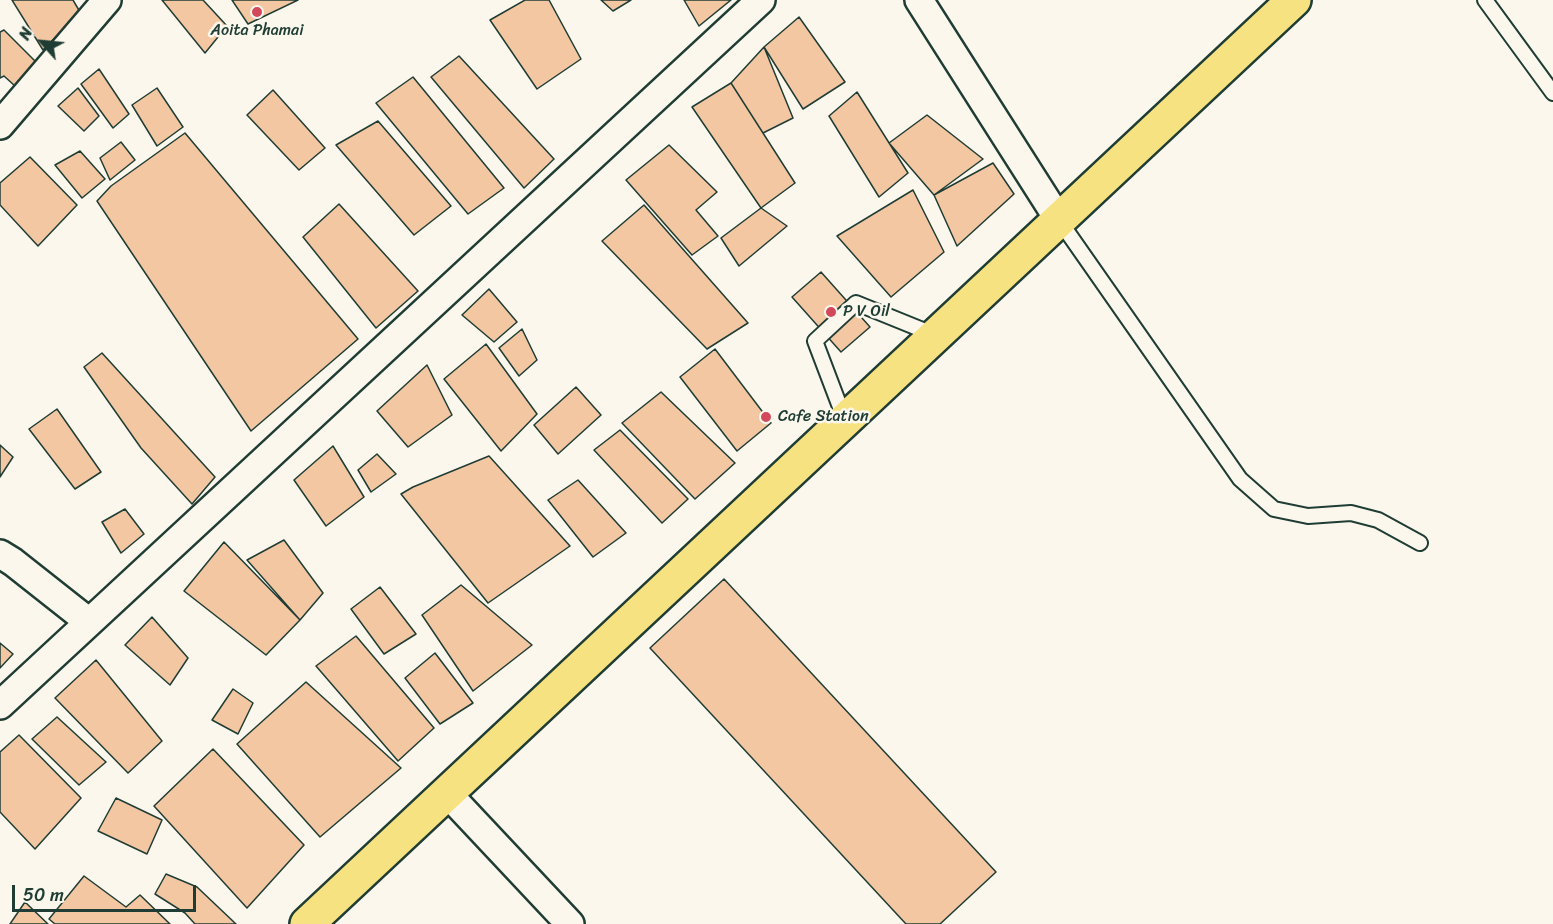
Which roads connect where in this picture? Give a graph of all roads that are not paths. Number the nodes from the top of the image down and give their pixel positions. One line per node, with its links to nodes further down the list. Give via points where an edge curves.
1 (107, 0): 7 (street)
2 (761, 0): 13 (street)
3 (919, 0): 8 (street)
4 (1294, 0): 8 (highway)
5 (1485, 0): 6 (lane)
6 (1553, 93)
7 (0, 125)
8 (1059, 220): 9 (highway); 11 (lane, via 1240,479 1274,509 1308,516 1351,513 1378,520)
9 (936, 335): 10 (highway); 10 (lane, via 856,303 815,341)
10 (845, 420): 15 (highway)
11 (1420, 543)
12 (0, 554): 13 (street)
13 (89, 622): 14 (street)
14 (0, 705)
15 (447, 793): 16 (highway); 17 (street)
16 (307, 924)
17 (570, 924)

